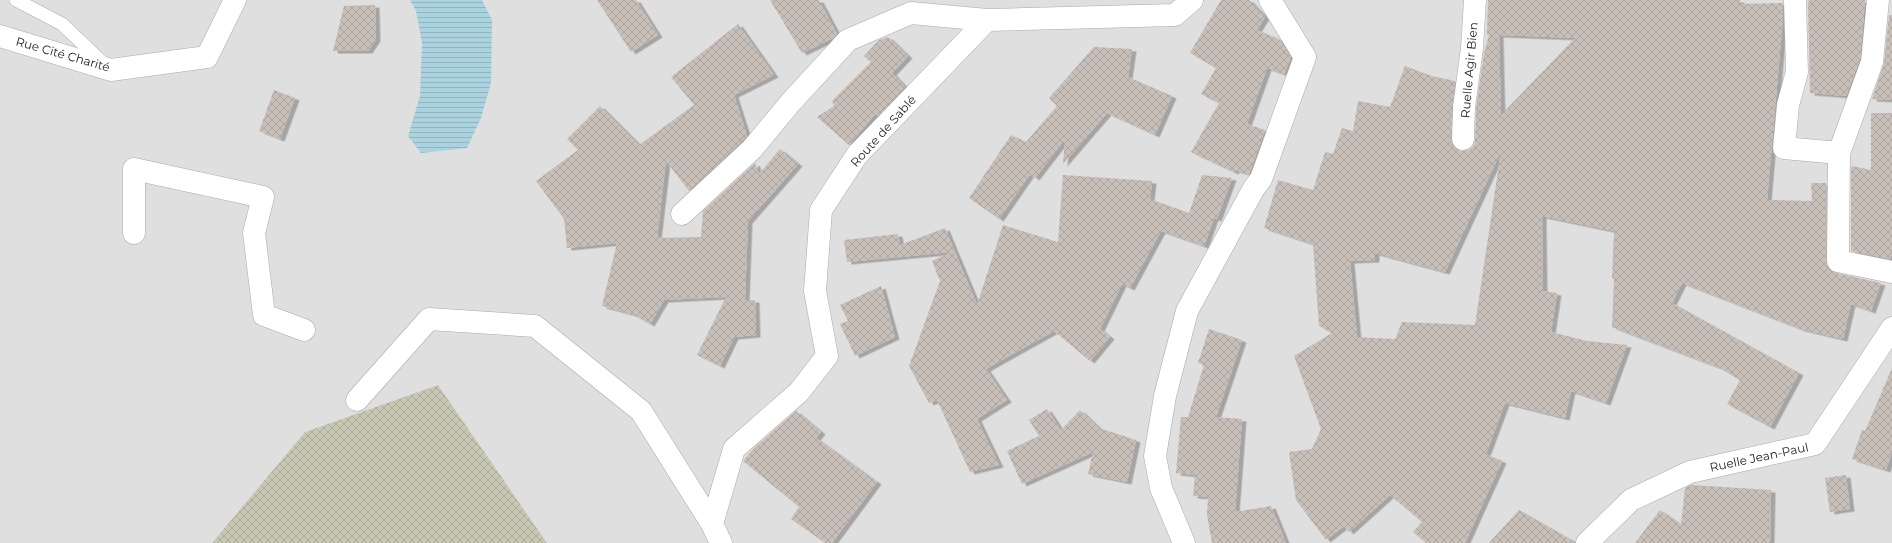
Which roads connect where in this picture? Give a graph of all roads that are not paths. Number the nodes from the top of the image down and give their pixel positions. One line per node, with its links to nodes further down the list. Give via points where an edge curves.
1 (16, 0): 11 (lane, via 62,24)
2 (235, 0): 11 (street, Rue Cité Charité, via 206,58)
3 (1192, 0): 9 (street, via 1175,15)
4 (1270, 0): 21 (street, via 1305,56 1261,180 1254,188 1187,311 1164,396 1155,456 1161,488)
5 (1475, 0): 12 (street, Ruelle Agir Bien)
6 (1795, 0): 13 (street, via 1797,72 1788,105 1784,148)
7 (1878, 0): 13 (street, via 1872,62)
8 (910, 7): 9 (street); 14 (street, via 848,40 752,149)
9 (987, 20): 20 (street, Route de Sablé, via 857,155 821,210 815,291 827,356 799,392 734,449)
10 (0, 36): 11 (street, Rue Cité Charité)
11 (111, 70)
12 (1463, 139)
13 (1839, 153): 16 (street, via 1838,262)
14 (682, 214)
15 (134, 233): 18 (street, via 134,169 263,196 254,233 264,315)
16 (1892, 272)
17 (1892, 328): 22 (street, Ruelle Jean-Paul, via 1815,444 1690,472 1631,500)
18 (304, 330)
19 (357, 400): 20 (street, via 429,319 535,326 640,411)
20 (716, 534)
21 (1184, 543)
22 (1587, 543)

